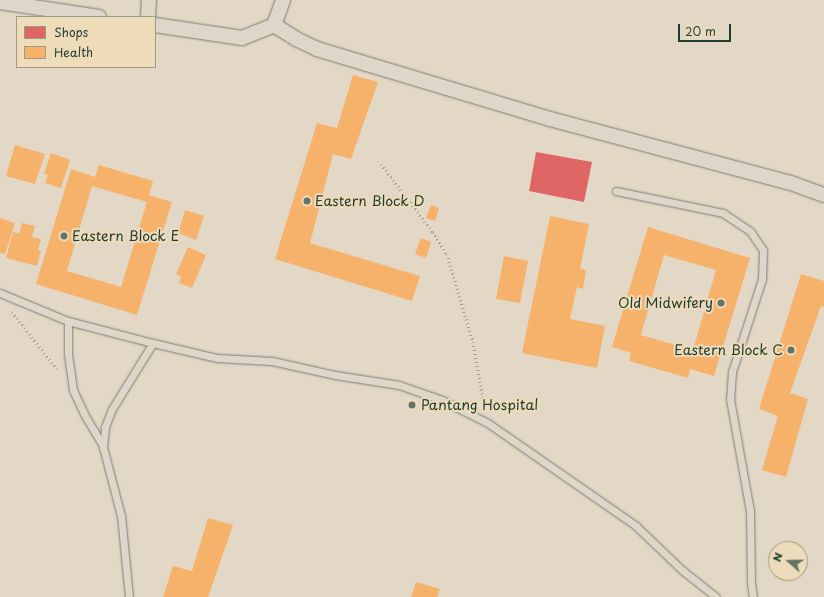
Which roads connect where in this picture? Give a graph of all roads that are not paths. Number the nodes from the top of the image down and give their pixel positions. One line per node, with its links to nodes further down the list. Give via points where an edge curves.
1 (149, 0): 5 (street)
2 (283, 0): 7 (street)
3 (0, 2): 4 (street)
4 (92, 16)
5 (148, 16)
6 (156, 25): 7 (street, via 242,38)
7 (274, 25): 9 (street, via 317,49 550,119 792,183)
8 (616, 191): 16 (lane, via 723,213 750,231 763,250 762,279 732,372 730,399 750,511)
9 (824, 195)
10 (0, 294): 11 (lane)
11 (68, 321): 12 (lane); 13 (lane, via 68,354 73,390)
12 (153, 343): 13 (lane, via 112,409 105,427); 15 (lane, via 217,358 272,361 335,375 399,385 442,400 488,423 636,526 682,570)
13 (103, 447): 14 (lane, via 121,516)
14 (129, 597)
15 (716, 597)
16 (753, 597)

